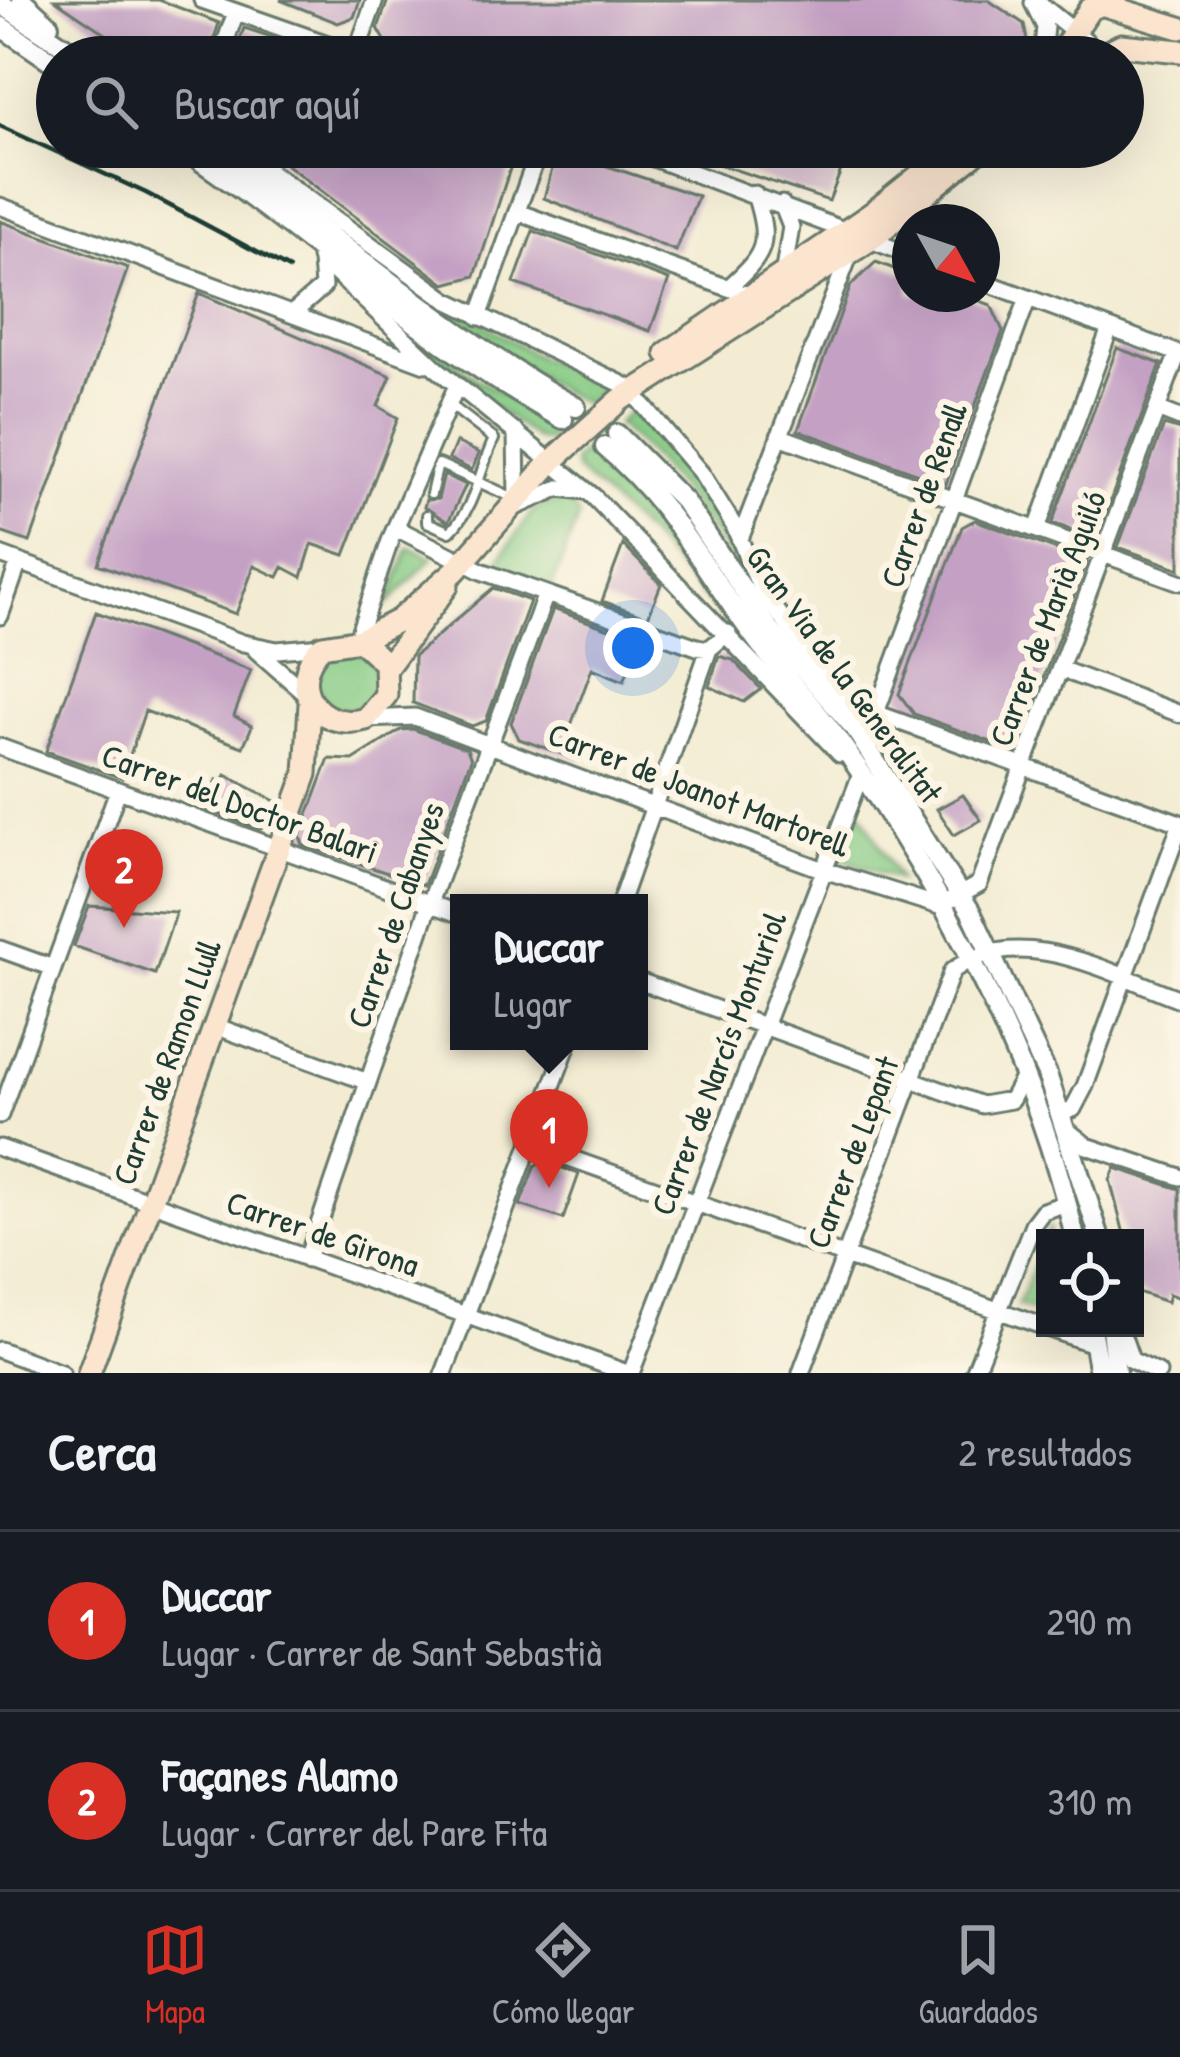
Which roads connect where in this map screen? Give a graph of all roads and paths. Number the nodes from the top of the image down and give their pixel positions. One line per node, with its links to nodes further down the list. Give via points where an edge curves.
1 (22, 0): 9 (street)
2 (34, 0): 9 (street)
3 (202, 0): 8 (street)
4 (375, 0): 16 (street)
5 (1033, 0): 17 (street); 18 (street)
6 (0, 3): 12 (street)
7 (1115, 5): 11 (main road); 19 (main road, via 1089,10); 20 (main road, via 1129,30)
8 (236, 12): 14 (street); 15 (street)
9 (43, 20): 13 (street)
10 (0, 26): 22 (street)
11 (1180, 28)
12 (50, 36)
13 (59, 36)
14 (227, 36)
15 (306, 36)
16 (366, 36)
17 (1044, 36)
18 (1086, 36)
19 (1094, 36)
20 (1112, 36)
21 (1144, 47): 23 (main road)
22 (36, 50)
23 (1180, 51)
24 (207, 168): 40 (street)
25 (211, 168): 26 (street, via 460,359 569,413)
26 (242, 168)
27 (265, 168): 46 (street)
28 (533, 168): 36 (street)
29 (683, 168): 32 (street)
30 (934, 168): 38 (main road)
31 (962, 168): 34 (main road)
32 (755, 194): 33 (street); 43 (street, via 766,231)
33 (782, 204): 38 (street); 41 (street, via 791,227)
34 (925, 204)
35 (0, 206): 45 (street)
36 (517, 212): 43 (street); 46 (street)
37 (892, 224): 38 (main road)
38 (857, 240): 39 (street); 41 (main road); 48 (main road); 57 (street)
39 (892, 250)
40 (320, 259): 45 (street, via 323,286); 50 (street)
41 (787, 270): 43 (main road); 48 (street)
42 (1000, 288): 44 (street)
43 (738, 291): 52 (main road)
44 (1028, 298): 47 (street); 63 (street, Carrer de Renall)
45 (294, 312): 50 (street)
46 (479, 317): 52 (street)
47 (1110, 328): 49 (street); 67 (street)
48 (719, 335): 52 (main road)
49 (1179, 353): 54 (street, Carrer de Marià Aguiló)
50 (436, 368): 51 (street)
51 (458, 385): 53 (street); 56 (street)
52 (627, 393): 58 (main road); 68 (street, via 701,473)
53 (449, 404): 59 (street); 60 (lane, via 494,439)
54 (1157, 409): 55 (street); 69 (street, Carrer de Marià Aguiló)
55 (1180, 418)
56 (516, 432): 58 (street); 64 (street)
57 (779, 436): 63 (street); 68 (street)
58 (552, 460): 61 (street); 64 (main road)
59 (434, 462): 60 (lane); 62 (lane); 66 (street)
60 (479, 484): 64 (lane); 65 (lane, via 450,532)
61 (587, 491): 64 (street, via 544,492); 76 (street)
62 (431, 494)
63 (954, 499): 67 (street); 85 (street, Carrer de Renall)
64 (511, 507): 72 (main road)
65 (427, 515)
66 (396, 528): 72 (street); 77 (street)
67 (1037, 530): 69 (street)
68 (740, 539): 84 (street, via 782,622)
69 (1103, 553): 73 (street); 81 (street, Carrer de Marià Aguiló)
70 (0, 556): 71 (street)
71 (19, 562): 75 (street); 78 (street)
72 (459, 566): 74 (street); 77 (main road, via 399,620); 82 (main road)
73 (1180, 582)
74 (546, 594): 80 (street); 89 (street, Carrer de Cabanyes)
75 (0, 616)
76 (728, 633): 80 (street); 92 (street)
77 (359, 640): 79 (main road); 82 (main road)
78 (243, 643): 79 (street); 83 (street)
79 (322, 646): 83 (main road, via 308,665)
80 (703, 648): 96 (street)
81 (1060, 669): 86 (street); 91 (street, Carrer de Marià Aguiló)
82 (387, 678): 87 (street, Carrer de Joanot Martorell); 88 (main road)
83 (307, 698): 88 (main road, via 335,722); 94 (main road)
84 (848, 703): 85 (street); 93 (street)
85 (876, 713): 91 (street)
86 (1180, 714)
87 (415, 717): 88 (street, Carrer de Joanot Martorell); 89 (street, Carrer de Joanot Martorell)
88 (360, 721): 94 (main road, via 329,741)
89 (489, 742): 96 (street, Carrer de Joanot Martorell); 102 (street, Carrer de Cabanyes)
90 (0, 747): 95 (street, Carrer del Doctor Balari)
91 (1023, 766): 97 (street); 101 (street, Carrer de Marià Aguiló, via 979,884)
92 (857, 769): 93 (street, Gran Via de la Generalitat, via 610,441 685,501 761,618); 99 (street, Carrer de Narcís Monturiol); 103 (street, Gran Via de la Generalitat)
93 (881, 770): 101 (street, Gran Via de la Generalitat)
94 (306, 774): 98 (main road, Carrer de Ramon Llull)
95 (118, 790): 98 (street, Carrer del Doctor Balari); 108 (street)
96 (655, 805): 99 (street, Carrer de Joanot Martorell); 100 (street)
97 (1180, 824): 109 (street)
98 (278, 849): 102 (street, Carrer del Doctor Balari); 113 (main road, Carrer de Ramon Llull)
99 (824, 870): 103 (street, Carrer de Joanot Martorell); 112 (street, Carrer de Narcís Monturiol)
100 (623, 894)
101 (961, 896): 103 (street); 106 (street, Gran Via de la Generalitat)
102 (430, 903): 104 (street, Carrer del Doctor Balari); 117 (street, Carrer de Cabanyes)
103 (939, 906): 107 (street, Gran Via de la Generalitat)
104 (450, 911)
105 (0, 949): 108 (street)
106 (994, 956): 107 (street); 109 (street, via 1038,948); 119 (street, Gran Via de la Generalitat)
107 (968, 959): 115 (street, Carrer de Lepant, via 947,979); 116 (street, Gran Via de la Generalitat)
108 (53, 968): 118 (street)
109 (1124, 978): 111 (street); 119 (street)
110 (648, 984): 112 (street)
111 (1180, 999)
112 (764, 1025): 115 (street); 123 (street, Carrer de Narcís Monturiol)
113 (214, 1026): 117 (street); 125 (main road, Carrer de Ramon Llull)
114 (566, 1050): 120 (street)
115 (912, 1078): 116 (street, via 993,1108 1011,1100); 128 (street, Carrer de Lepant)
116 (1023, 1078): 124 (street, Gran Via de la Generalitat)
117 (368, 1082): 129 (street, Carrer de Cabanyes)
118 (0, 1115)
119 (1064, 1122): 122 (street, via 1087,1146); 127 (street, Gran Via de la Generalitat)
120 (530, 1144): 123 (street); 131 (street)
121 (0, 1148): 125 (street, Carrer de Girona)
122 (1180, 1178)
123 (697, 1201): 128 (street); 140 (street, Carrer de Narcís Monturiol)
124 (1067, 1203): 126 (street, Gran Via de la Generalitat); 130 (street, via 1038,1215)
125 (149, 1204): 129 (street, Carrer de Girona); 138 (main road, Carrer de Ramon Llull)
126 (1074, 1229)
127 (1098, 1229)
128 (845, 1256): 130 (street); 141 (street, Carrer de Lepant)
129 (307, 1259): 131 (street, Carrer de Girona)
130 (998, 1311): 132 (street); 142 (street)
131 (466, 1314): 139 (street); 140 (street, Carrer de Girona)
132 (1036, 1324)
133 (1115, 1337): 144 (street)
134 (1120, 1337): 145 (street, via 1131,1360)
135 (1093, 1340): 143 (street)
136 (0, 1350): 137 (street)
137 (61, 1373)
138 (89, 1373)
139 (444, 1373)
140 (629, 1373)
141 (801, 1373)
142 (974, 1373)
143 (1097, 1373)
144 (1116, 1373)
145 (1158, 1373)

